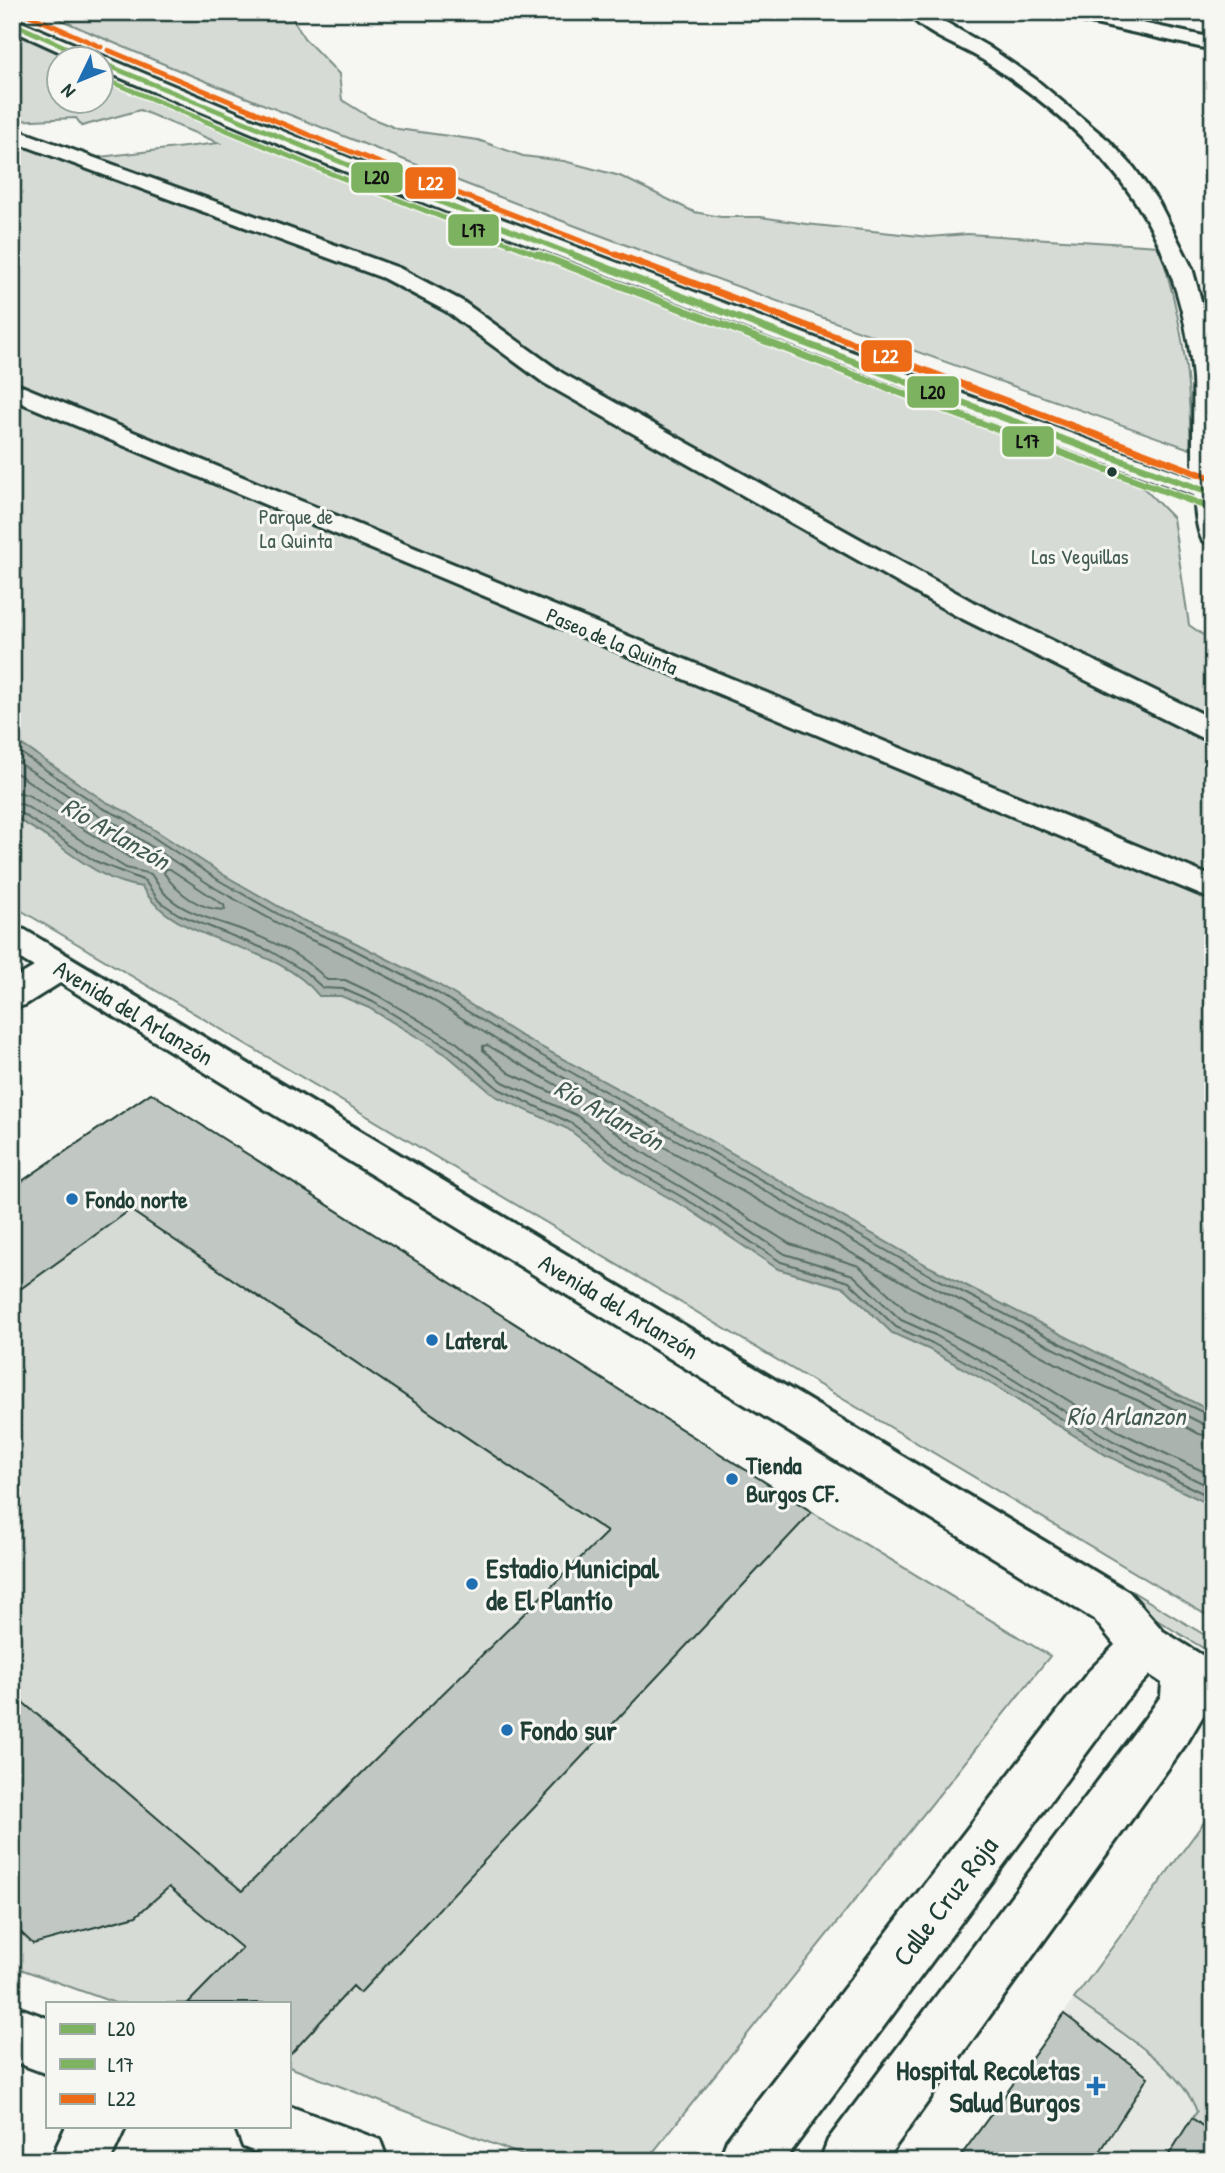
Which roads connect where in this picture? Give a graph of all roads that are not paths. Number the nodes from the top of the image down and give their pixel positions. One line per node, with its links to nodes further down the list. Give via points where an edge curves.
1 (916, 12): 5 (street)
2 (946, 12): 5 (street, via 947,25)
3 (1063, 12): 6 (street)
4 (12, 23): 7 (street)
5 (962, 40): 11 (street, via 1006,67 1076,122 1116,160 1168,234 1195,312 1205,376)
6 (1213, 44)
7 (64, 46)
8 (116, 68): 11 (street, via 537,240)
9 (12, 134): 13 (street, via 391,272 454,306 553,378 938,595)
10 (12, 390): 14 (street, Paseo de la Quinta)
11 (1209, 493): 12 (street)
12 (1213, 535)
13 (1213, 731)
14 (1213, 890)
15 (12, 938): 16 (street, Avenida del Arlanzón)
16 (60, 967): 17 (street); 18 (street, Avenida del Arlanzón, via 1112,1606)
17 (12, 997)
18 (1182, 1670): 25 (street, Calle Cruz Roja, via 1107,1686); 26 (street, via 1186,1702)
19 (12, 2033): 20 (street)
20 (46, 2046)
21 (96, 2128): 23 (street)
22 (269, 2128): 24 (street)
23 (79, 2161)
24 (359, 2161)
25 (748, 2161)
26 (849, 2161)

